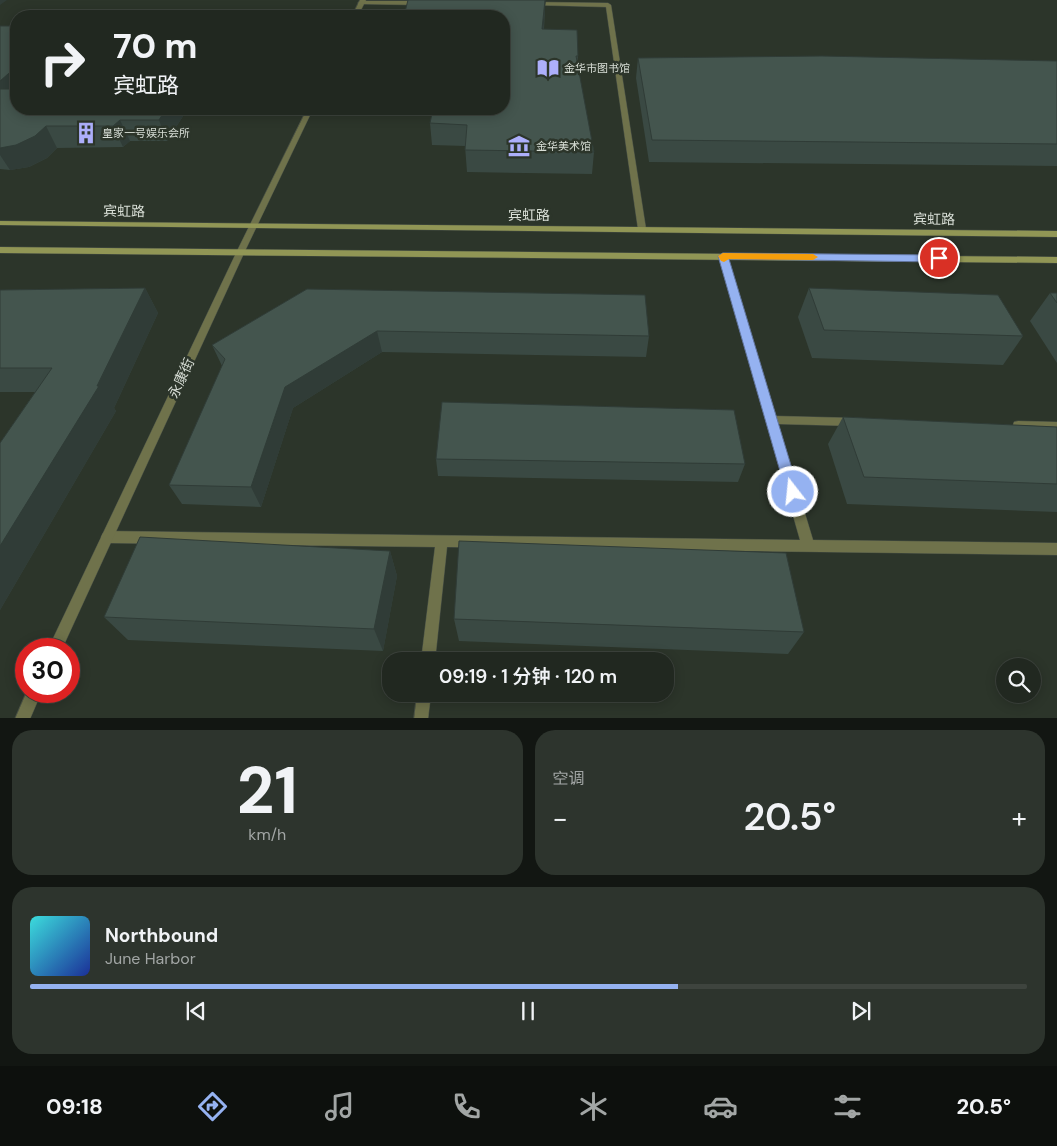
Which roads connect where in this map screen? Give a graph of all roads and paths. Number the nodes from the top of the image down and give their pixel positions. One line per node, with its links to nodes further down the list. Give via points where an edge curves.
1 (362, 2): 2 (street)
2 (430, 3)
3 (529, 4): 7 (street, via 608,4)
4 (307, 115): 6 (street, 永康街)
5 (0, 223): 6 (main road, 宾虹路)
6 (253, 226): 7 (main road, 宾虹路); 10 (street, 永康街)
7 (642, 229): 8 (main road, 宾虹路)
8 (1057, 234)
9 (0, 250): 10 (main road)
10 (241, 251): 11 (main road); 17 (street, 永康街)
11 (723, 256): 12 (main road); 13 (street)
12 (1057, 260)
13 (772, 420): 14 (street); 19 (street)
14 (870, 422)
15 (1008, 425): 16 (street)
16 (1057, 426)
17 (107, 537): 18 (street); 21 (street, 永康街)
18 (442, 540): 19 (street); 22 (street)
19 (808, 545): 20 (street)
20 (1057, 549)
21 (60, 638)
22 (429, 652)
23 (423, 702): 26 (street)
24 (29, 703): 25 (street)
25 (22, 718)
26 (421, 718)

